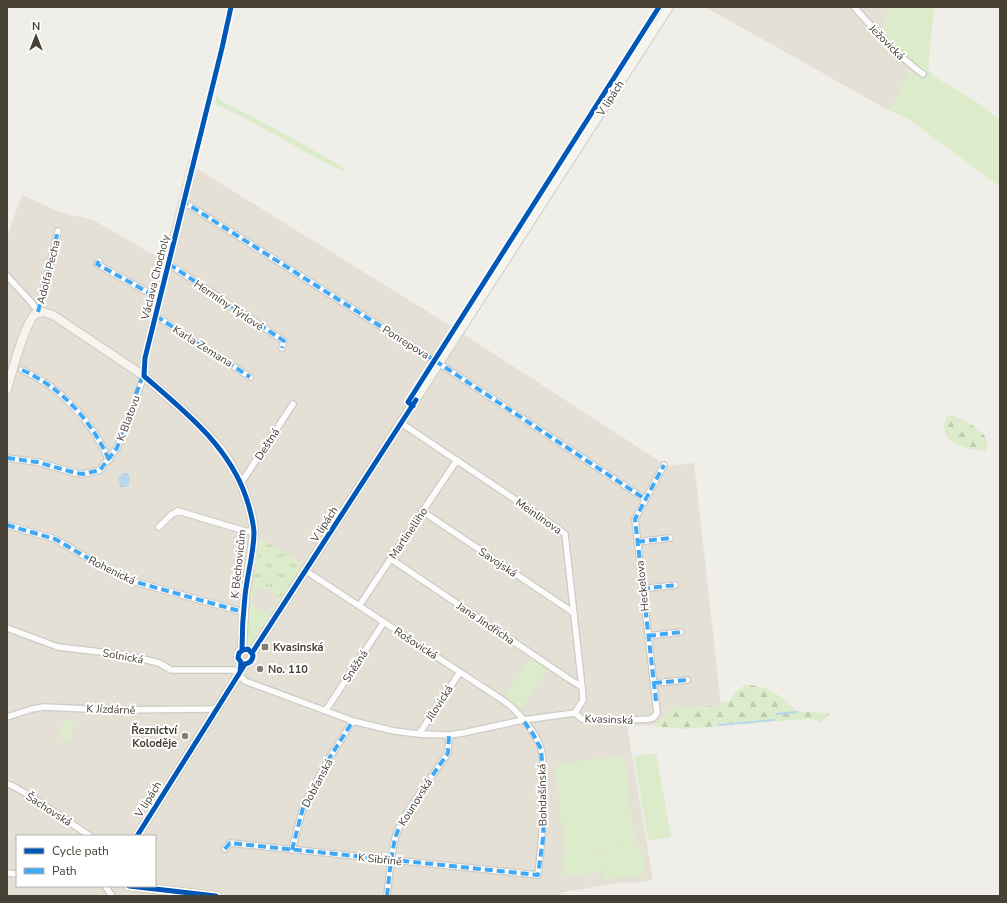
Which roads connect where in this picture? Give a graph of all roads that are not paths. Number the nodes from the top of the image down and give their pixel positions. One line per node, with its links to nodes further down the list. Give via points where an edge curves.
1 (669, 7): 13 (street, V lipách)
2 (854, 7): 3 (street, Ježovická, via 908,63)
3 (924, 74)
4 (184, 202): 7 (street, Václava Chocholy); 13 (street, Ponrepova)
5 (58, 231): 10 (street, Adolfa Pecha)
6 (99, 261): 9 (street, via 97,264)
7 (169, 264): 9 (street, Václava Chocholy); 12 (street, Hermíny Týrlové, via 284,341)
8 (7, 276): 10 (street)
9 (160, 299): 11 (street, Václava Chocholy)
10 (38, 312): 15 (street, K Běchovicům, via 59,319); 17 (street, via 28,324 11,363)
11 (156, 316): 15 (street, Václava Chocholy, via 145,358); 16 (street, Karla Zemana)
12 (282, 348)
13 (440, 364): 19 (street, V lipách); 25 (street, Ponrepova)
14 (22, 370): 21 (street, via 37,376 72,404 95,434)
15 (144, 376): 21 (street, K Blatovu, via 117,448); 24 (street, K Běchovicům, via 197,423 220,448)
16 (250, 377)
17 (7, 389)
18 (292, 404): 24 (street, Deštná)
19 (401, 423): 22 (street, Meinlinova); 33 (street, V lipách)
20 (7, 458): 21 (street, via 37,462 83,474 100,470)
21 (109, 460)
22 (457, 460): 26 (street, Martinelliho); 38 (street, Meinlinova, via 563,532 566,538)
23 (664, 465): 25 (street, Heckelova)
24 (241, 483): 29 (street, K Běchovicům, via 251,512)
25 (645, 499): 31 (street, Heckelova, via 635,518)
26 (422, 511): 32 (street, Martinelliho); 38 (street, Savojská)
27 (7, 525): 37 (street, Rohenická, via 55,539 132,581)
28 (159, 527): 29 (street, via 178,510)
29 (254, 532): 37 (street, K Běchovicům)
30 (670, 538): 31 (street)
31 (637, 542): 35 (street, Heckelova)
32 (391, 559): 36 (street, Martinelliho); 50 (street, Jana Jindřicha)
33 (306, 571): 36 (street, Rošovická); 44 (street, V lipách)
34 (675, 585): 35 (street)
35 (642, 589): 42 (street, Heckelova)
36 (359, 606): 39 (street, Rošovická)
37 (243, 612): 43 (street, K Běchovicům)
38 (574, 613): 50 (street, Meinlinova)
39 (384, 622): 46 (street, Rošovická); 52 (street, Sněžná)
40 (7, 628): 47 (street, Solnická, via 58,647 126,655 159,663 171,670 227,669)
41 (681, 632): 42 (street)
42 (648, 636): 49 (street, Heckelova)
43 (242, 650): 44 (street, via 248,649); 45 (street, via 238,656)
44 (252, 654): 45 (street, via 252,660)
45 (243, 663): 47 (street, V lipách)
46 (460, 672): 56 (street, Rošovická, via 507,703); 58 (street, Jílovická)
47 (239, 673): 51 (street, V lipách); 52 (street, Kvasinská, via 245,680)
48 (687, 680): 49 (street)
49 (654, 684): 54 (street, Heckelova)
50 (582, 687): 53 (street, Meinlinova, via 583,700)
51 (217, 709): 55 (street, K Jízdárně, via 110,710 44,707); 62 (street, V lipách)
52 (326, 710): 57 (street, Kvasinská)
53 (575, 713): 54 (street, Kvasinská, via 582,719 608,721 649,719); 56 (street, Kvasinská)
54 (657, 713)
55 (7, 717)
56 (523, 720): 59 (street, Kvasinská); 66 (street, Bohdašínská, via 541,749 544,804)
57 (353, 721): 58 (street, Kvasinská); 64 (street, Dobřanská, via 304,804)
58 (419, 734): 59 (street, Kvasinská)
59 (449, 735): 65 (street, Kounovská, via 448,753 407,812 395,838)
60 (7, 784): 61 (street, Šachovská, via 35,799)
61 (89, 835)
62 (138, 835)
63 (225, 849): 64 (street, K Sibřině, via 230,843)
64 (292, 850): 65 (street, K Sibřině)
65 (391, 860): 66 (street, K Sibřině); 71 (street, Kounovská)
66 (538, 875)
67 (106, 887): 69 (street)
68 (138, 887): 70 (street)
69 (112, 896)
70 (216, 896)
71 (388, 896)

